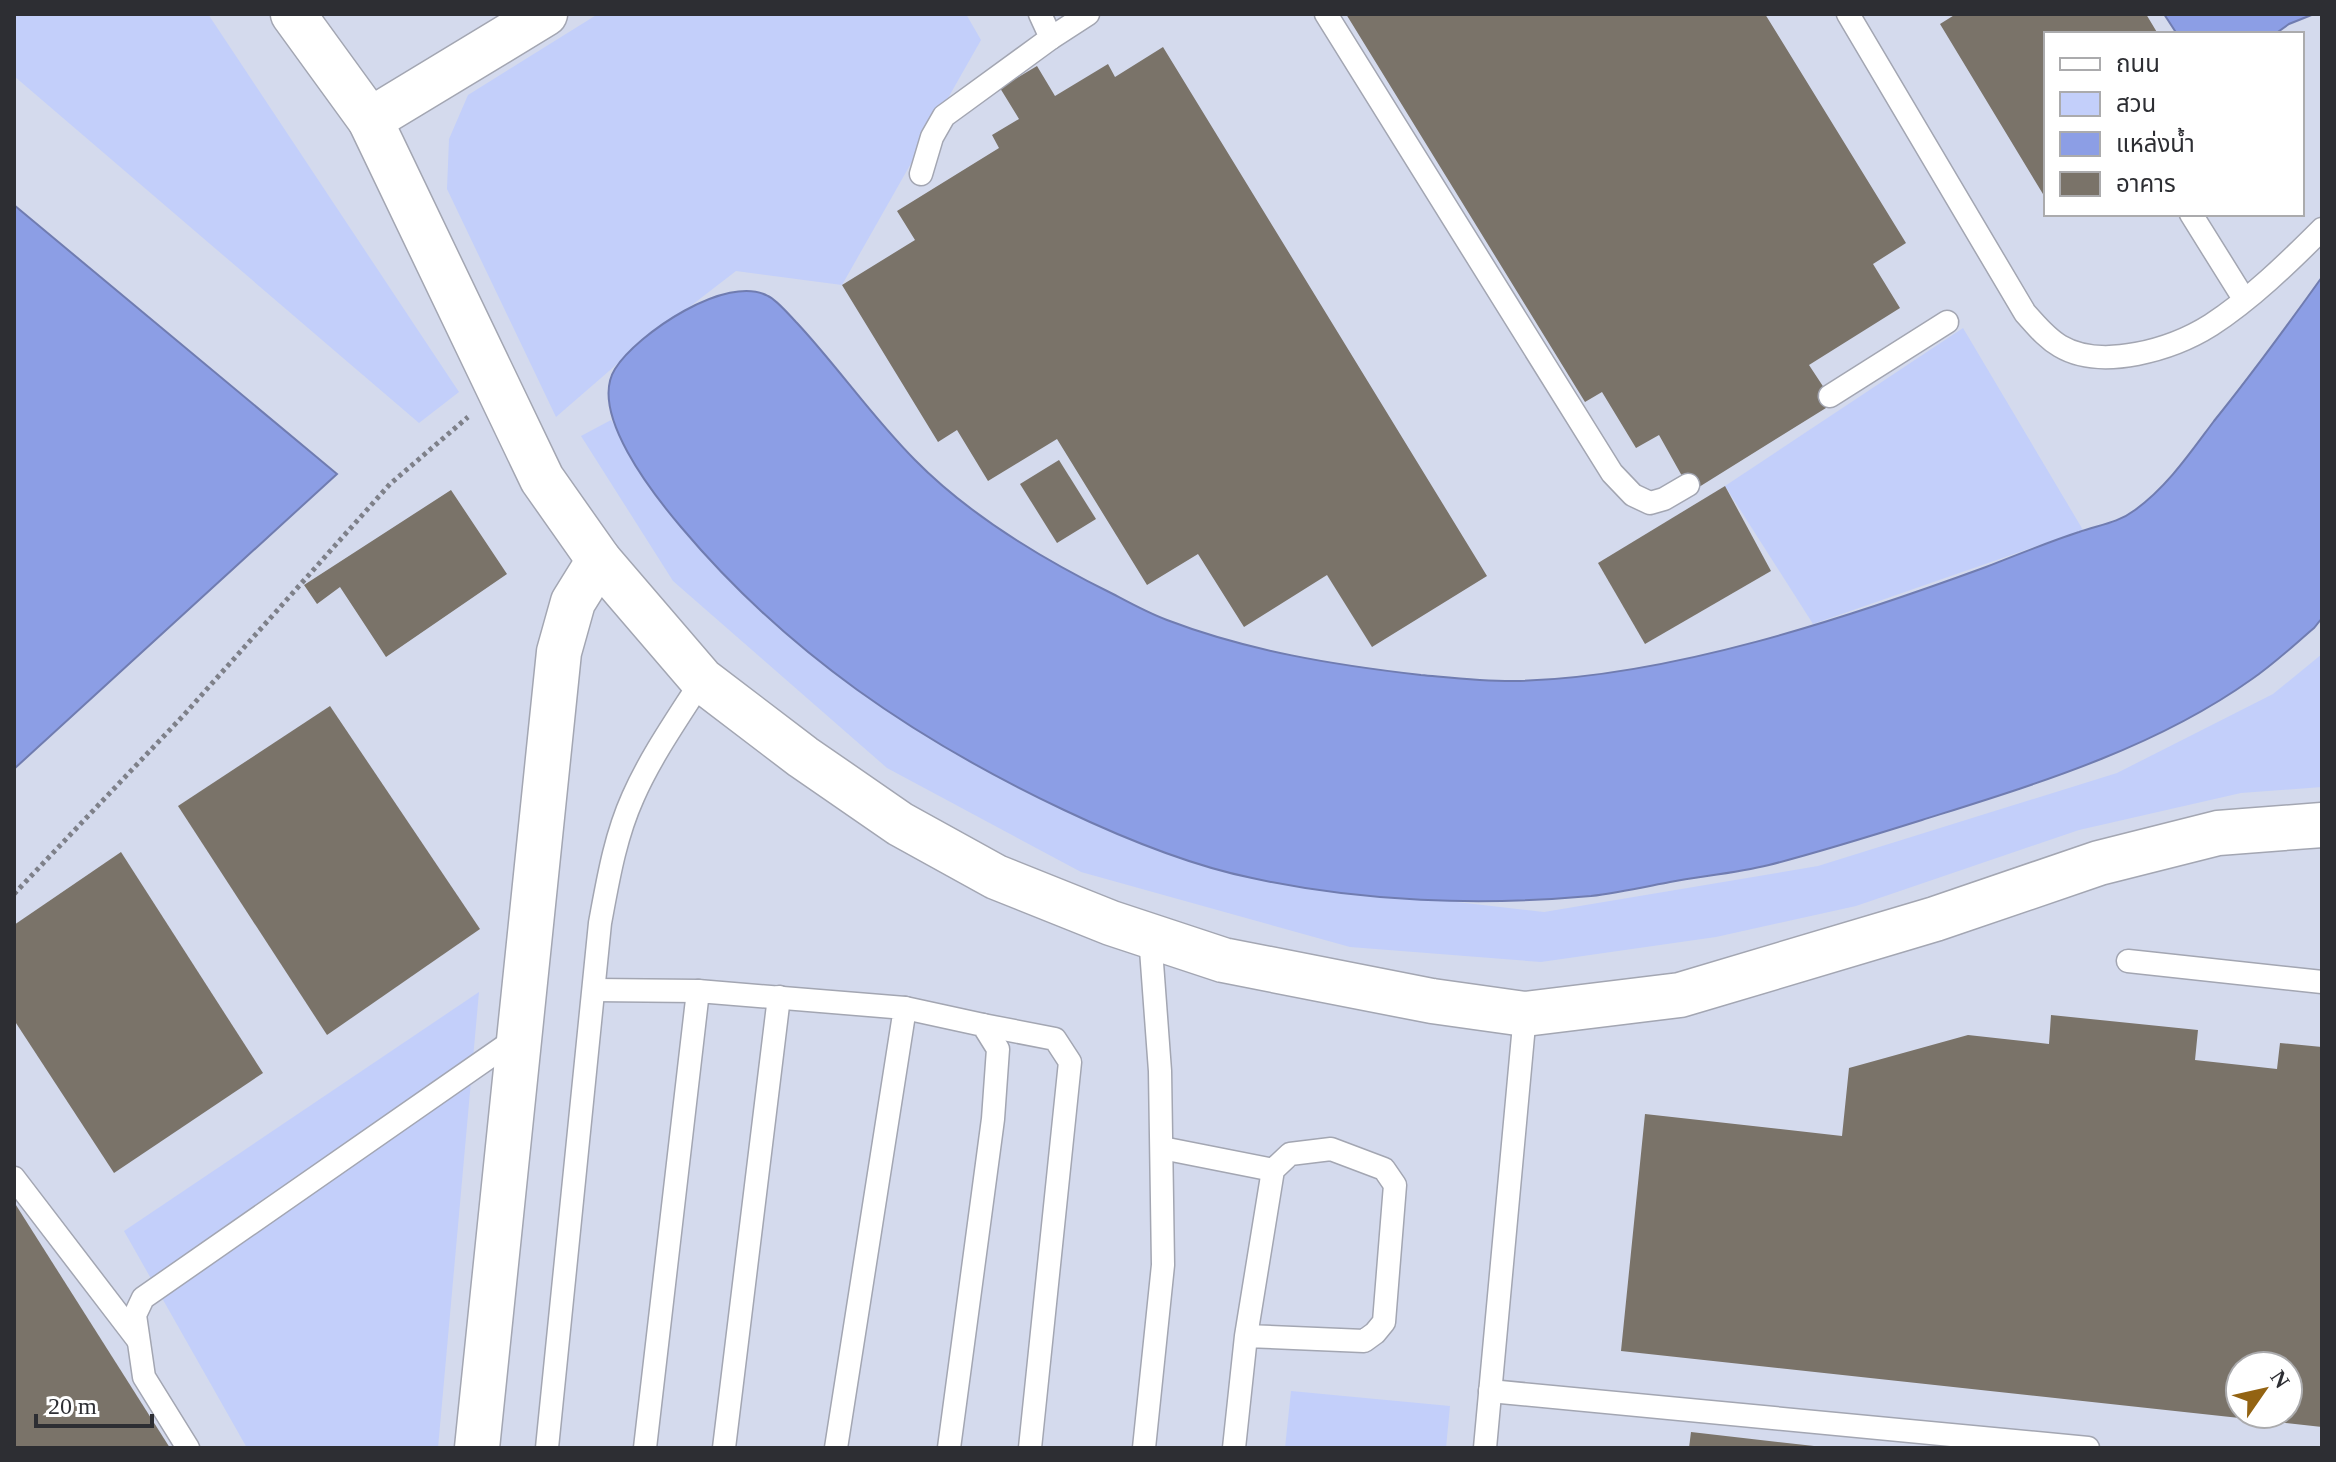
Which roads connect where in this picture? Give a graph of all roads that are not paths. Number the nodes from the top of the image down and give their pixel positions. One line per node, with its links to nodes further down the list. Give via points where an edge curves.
1 (293, 14): 8 (street)
2 (545, 14): 8 (street)
3 (1040, 14): 7 (lane)
4 (1088, 14): 7 (lane)
5 (1326, 14): 15 (lane, via 1612,473 1633,495 1650,503)
6 (1848, 14): 12 (lane, via 2025,313 2060,346 2107,358 2137,354 2179,341)
7 (1051, 38): 9 (lane, via 944,116)
8 (370, 120): 16 (street, via 542,479)
9 (921, 174)
10 (2192, 216): 12 (lane)
11 (2322, 229): 12 (lane)
12 (2244, 299)
13 (1947, 322): 14 (lane)
14 (1830, 396)
15 (1688, 485)
16 (599, 560): 17 (street); 28 (street, via 573,602 559,652)
17 (702, 680): 19 (street, via 900,824 996,877); 22 (lane, via 633,797 615,848)
18 (2322, 825): 26 (street, via 2218,833 2099,863 1935,919 1680,995)
19 (1150, 936): 26 (street, via 1223,960); 29 (lane)
20 (2128, 961): 21 (lane)
21 (2322, 982)
22 (594, 990): 23 (lane); 37 (lane)
23 (698, 991): 24 (lane); 38 (lane)
24 (779, 997): 25 (lane); 39 (lane)
25 (905, 1008): 27 (lane); 40 (lane)
26 (1525, 1014): 34 (lane)
27 (983, 1025): 41 (lane, via 998,1049 993,1119); 42 (lane, via 1055,1039 1070,1062)
28 (519, 1036): 33 (lane, via 143,1298 135,1315); 36 (street)
29 (1162, 1148): 30 (lane); 43 (lane, via 1163,1265)
30 (1273, 1170): 32 (lane); 32 (lane, via 1290,1154 1331,1149 1384,1169 1395,1185 1384,1322 1364,1341)
31 (14, 1178): 33 (lane)
32 (1246, 1336): 44 (lane)
33 (139, 1341): 35 (lane, via 144,1377)
34 (1490, 1391): 45 (lane); 46 (lane)
35 (188, 1448)
36 (477, 1448)
37 (547, 1448)
38 (645, 1448)
39 (724, 1448)
40 (836, 1448)
41 (949, 1448)
42 (1030, 1448)
43 (1144, 1448)
44 (1234, 1448)
45 (1485, 1448)
46 (2088, 1448)

